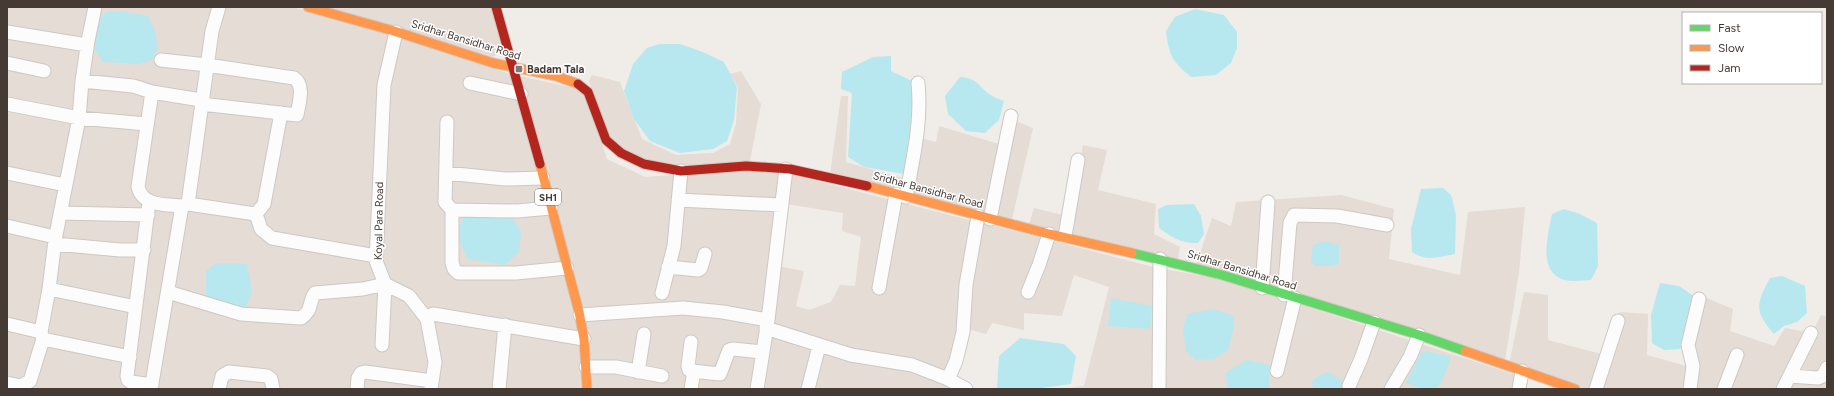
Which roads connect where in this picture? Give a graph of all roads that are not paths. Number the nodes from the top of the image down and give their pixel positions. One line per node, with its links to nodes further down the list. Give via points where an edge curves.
1 (95, 7): 7 (street)
2 (219, 7): 10 (street)
3 (308, 7): 6 (street, Sridhar Bansidhar Road)
4 (496, 7): 11 (street, SH1)
5 (7, 32): 7 (street)
6 (396, 32): 11 (street, Sridhar Bansidhar Road); 50 (street, Koyal Para Road, via 384,85)
7 (87, 45): 13 (street)
8 (161, 60): 10 (street)
9 (7, 63): 12 (street)
10 (207, 65): 18 (street); 20 (street, via 294,78 301,86 297,115)
11 (514, 68): 17 (street, SH1); 27 (street, Sridhar Bansidhar Road, via 546,74 583,86 588,92 606,140 615,150 644,164)
12 (44, 71)
13 (82, 81): 16 (street, via 133,86); 22 (street)
14 (470, 83): 17 (street)
15 (918, 83): 32 (street, via 919,129)
16 (152, 92): 18 (street); 24 (street)
17 (521, 94): 30 (street, SH1)
18 (201, 102): 20 (street); 35 (street)
19 (7, 104): 22 (street)
20 (281, 113): 41 (street, via 264,204)
21 (1010, 116): 42 (street)
22 (79, 118): 24 (street); 31 (street)
23 (447, 122): 29 (street)
24 (148, 124): 37 (street, via 138,188)
25 (1078, 160): 46 (street)
26 (786, 169): 27 (street, Sridhar Bansidhar Road, via 746,166); 32 (street, Sridhar Bansidhar Road); 36 (street)
27 (681, 171): 33 (street)
28 (7, 173): 31 (street)
29 (446, 173): 30 (street, via 505,179); 39 (street, via 445,202)
30 (543, 178): 38 (street, SH1)
31 (65, 185): 40 (street)
32 (901, 195): 42 (street, Sridhar Bansidhar Road); 55 (street)
33 (678, 200): 36 (street); 52 (street, via 674,246)
34 (1268, 202): 56 (street)
35 (185, 205): 37 (street); 41 (street); 58 (street)
36 (782, 205): 69 (street)
37 (149, 208): 40 (street); 48 (street)
38 (551, 208): 39 (street, via 517,211); 53 (street, SH1)
39 (452, 210): 53 (street, via 452,263 458,273 516,273)
40 (60, 213): 47 (street)
41 (256, 214): 50 (street, via 261,229 272,238)
42 (984, 217): 45 (street, Sridhar Bansidhar Road); 90 (street, via 966,285 963,332 956,361)
43 (1387, 225): 61 (street, via 1336,216 1294,215 1290,223)
44 (7, 226): 47 (street)
45 (1049, 234): 46 (street, Sridhar Bansidhar Road); 59 (street)
46 (1065, 236): 51 (street, Sridhar Bansidhar Road)
47 (55, 241): 48 (street, via 120,250); 57 (street)
48 (144, 250): 63 (street)
49 (705, 254): 52 (street, via 698,270)
50 (376, 256): 54 (street, Koyal Para Road)
51 (1160, 259): 56 (street, Sridhar Bansidhar Road); 104 (street)
52 (668, 267): 60 (street)
53 (567, 268): 64 (street, SH1)
54 (385, 284): 58 (street, via 363,289 315,293 310,308 301,318 241,314); 65 (street, via 409,296); 77 (street)
55 (879, 288)
56 (1262, 288): 61 (street, Sridhar Bansidhar Road)
57 (49, 289): 63 (street); 74 (street)
58 (168, 292): 94 (street)
59 (1028, 292)
60 (662, 293)
61 (1290, 297): 67 (street, Sridhar Bansidhar Road); 84 (street)
62 (1699, 299): 109 (street, via 1688,345 1692,366)
63 (136, 307): 81 (street)
64 (580, 315): 69 (street, via 683,308 723,312); 75 (street, SH1)
65 (427, 319): 70 (street, via 433,314); 92 (street, via 435,362)
66 (1618, 321): 108 (street)
67 (1374, 322): 73 (street, Sridhar Bansidhar Road); 93 (street)
68 (7, 324): 74 (street)
69 (767, 324): 78 (street); 79 (street)
70 (505, 325): 75 (street); 98 (street)
71 (1811, 333): 89 (street)
72 (644, 334): 86 (street)
73 (1419, 335): 85 (street, Sridhar Bansidhar Road); 105 (street, via 1410,357)
74 (42, 336): 81 (street); 91 (street, via 30,381 21,386)
75 (584, 339): 82 (street, SH1)
76 (691, 342): 87 (street, via 688,366 689,370)
77 (382, 345)
78 (819, 346): 90 (street, via 851,355 912,365); 102 (street)
79 (762, 352): 87 (street, via 732,349 729,350 720,374); 101 (street)
80 (1737, 355): 110 (street)
81 (130, 357): 94 (street, via 128,380)
82 (586, 367): 86 (street, via 616,367); 99 (street, SH1)
83 (1827, 368): 89 (street, via 1823,376 1818,378)
84 (1277, 371)
85 (1522, 371): 106 (street); 107 (street, Sridhar Bansidhar Road)
86 (638, 372): 88 (street)
87 (694, 372): 100 (street)
88 (662, 376)
89 (1790, 376): 111 (street)
90 (948, 379): 103 (street)
91 (7, 383)
92 (432, 385): 97 (street, via 365,372 358,378)
93 (1349, 386)
94 (152, 387)
95 (219, 389): 96 (street, via 222,376 229,372 267,376 271,379)
96 (273, 389)
97 (357, 389)
98 (500, 389)
99 (587, 389)
100 (691, 389)
101 (756, 389)
102 (808, 389)
103 (966, 389)
104 (1159, 389)
105 (1391, 389)
106 (1520, 389)
107 (1575, 389)
108 (1596, 389)
109 (1690, 389)
110 (1724, 389)
111 (1783, 389)

